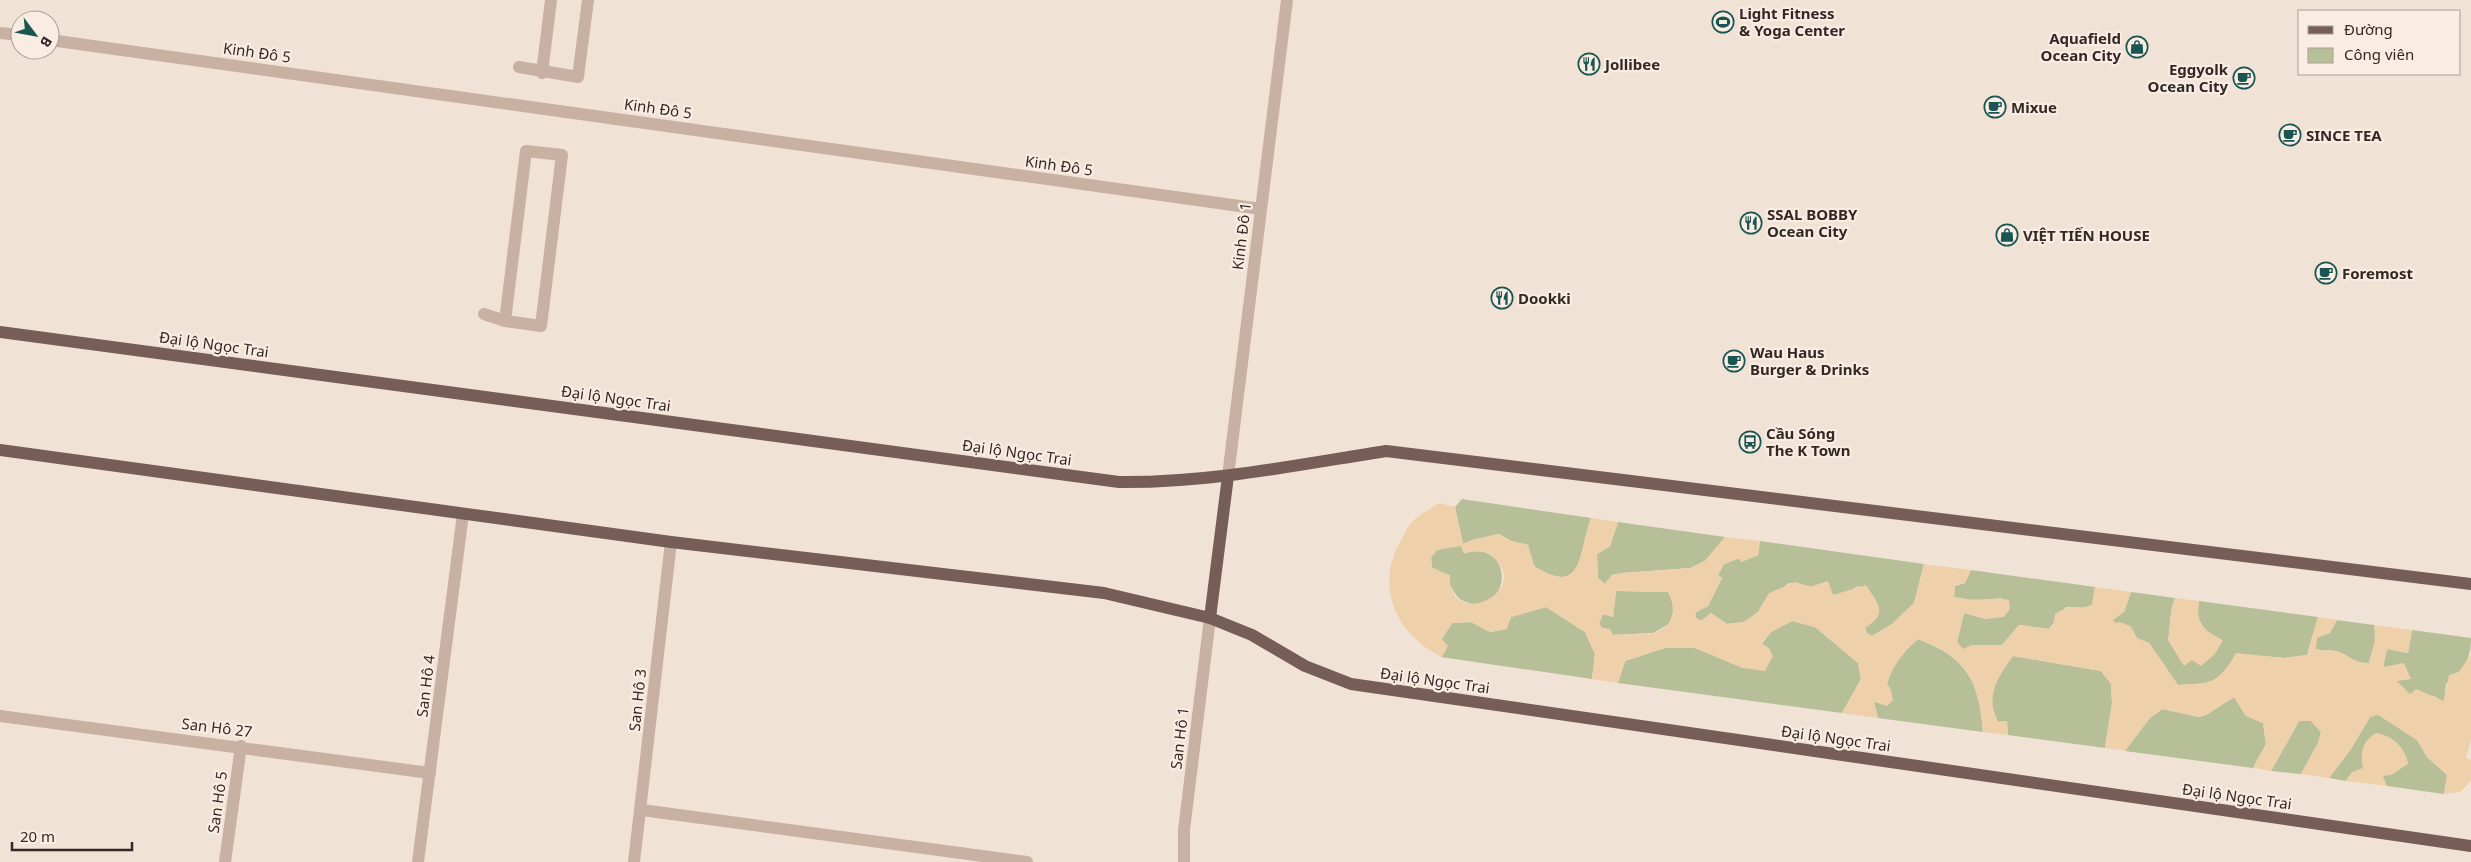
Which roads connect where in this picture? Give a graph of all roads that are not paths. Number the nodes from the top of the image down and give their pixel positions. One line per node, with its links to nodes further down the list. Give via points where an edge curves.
1 (551, 0): 6 (street)
2 (588, 0): 6 (street, via 578,77)
3 (1287, 0): 7 (street, Kinh Đô 1)
4 (60, 41): 7 (street, Kinh Đô 5)
5 (519, 68): 6 (street)
6 (542, 72)
7 (1261, 210): 12 (street, Kinh Đô 1)
8 (484, 314): 9 (street)
9 (505, 321): 9 (street, via 526,151 562,155 541,326)
10 (0, 332): 12 (main road, Đại lộ Ngọc Trai, via 1119,482 1165,483)
11 (0, 450): 13 (main road, Đại lộ Ngọc Trai)
12 (1228, 476): 15 (main road, Đại lộ Ngọc Trai, via 1386,451); 16 (main road)
13 (463, 514): 14 (main road, Đại lộ Ngọc Trai); 19 (street, San Hô 4)
14 (671, 542): 16 (main road, Đại lộ Ngọc Trai, via 1104,593); 20 (street, San Hô 3)
15 (2471, 584)
16 (1210, 618): 21 (main road, Đại lộ Ngọc Trai, via 1252,635 1305,666 1351,684); 26 (street, San Hô 1, via 1184,830)
17 (0, 716): 18 (street, San Hô 27)
18 (241, 746): 19 (street, San Hô 27); 22 (street, San Hô 5)
19 (430, 773): 23 (street, San Hô 4)
20 (642, 810): 24 (street, San Hô 3); 25 (street)
21 (2471, 846)
22 (225, 862)
23 (418, 862)
24 (634, 862)
25 (1027, 862)
26 (1184, 862)

